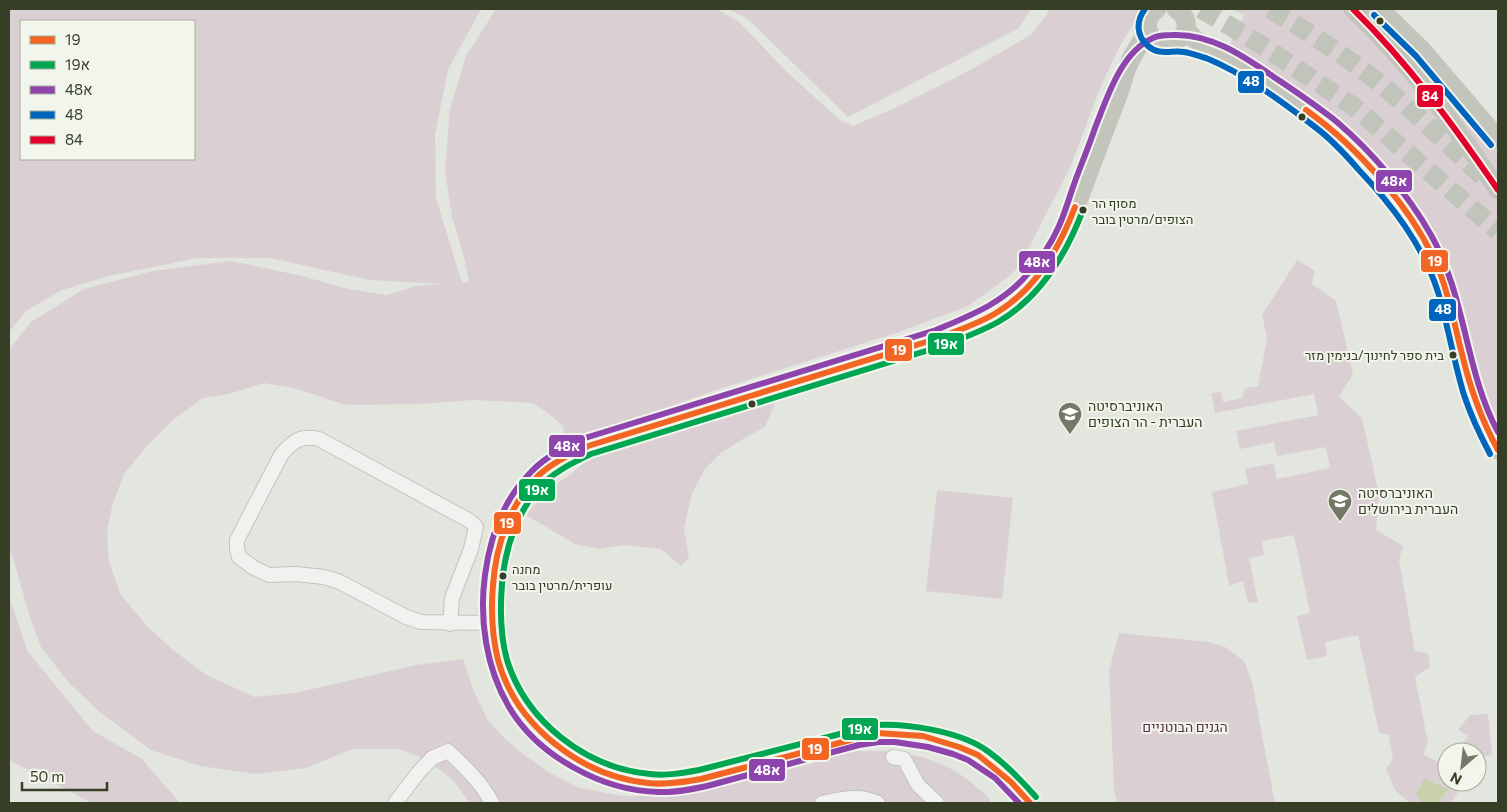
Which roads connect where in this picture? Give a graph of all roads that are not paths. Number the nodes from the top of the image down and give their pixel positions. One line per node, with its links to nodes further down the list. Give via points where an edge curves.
1 (1157, 9): 5 (street, via 1149,17)
2 (1353, 9): 8 (street, via 1414,73)
3 (1380, 9): 7 (street, via 1422,50)
4 (1178, 25): 5 (street, via 1155,41); 6 (street, via 1138,61); 9 (street, via 1192,45 1213,52 1256,75 1320,119 1341,137 1407,212 1432,254 1442,279 1470,384 1482,420)
5 (1148, 30): 6 (street, via 1131,59)
6 (1120, 90): 11 (street, via 1067,230 1042,270 1014,300 989,317 938,338 588,446 558,461 527,489 504,532 493,583)
7 (1498, 139)
8 (1498, 190)
9 (1498, 450)
10 (450, 624): 10 (street, via 421,622 406,617 340,582 324,577 269,575 239,557 237,540 281,455 289,446 309,437 320,439 476,527 452,598); 11 (street)
11 (493, 624): 18 (street, via 499,666 525,716 563,751 607,773 648,783 680,782 877,733 899,734 924,736 978,755 1011,782)
12 (893, 757): 17 (street, via 904,759 918,784)
13 (395, 803): 14 (street, via 432,758 448,751 466,768)
14 (492, 803)
15 (822, 803): 16 (street, via 846,798 869,799)
16 (878, 803)
17 (937, 803)
18 (1030, 803)

